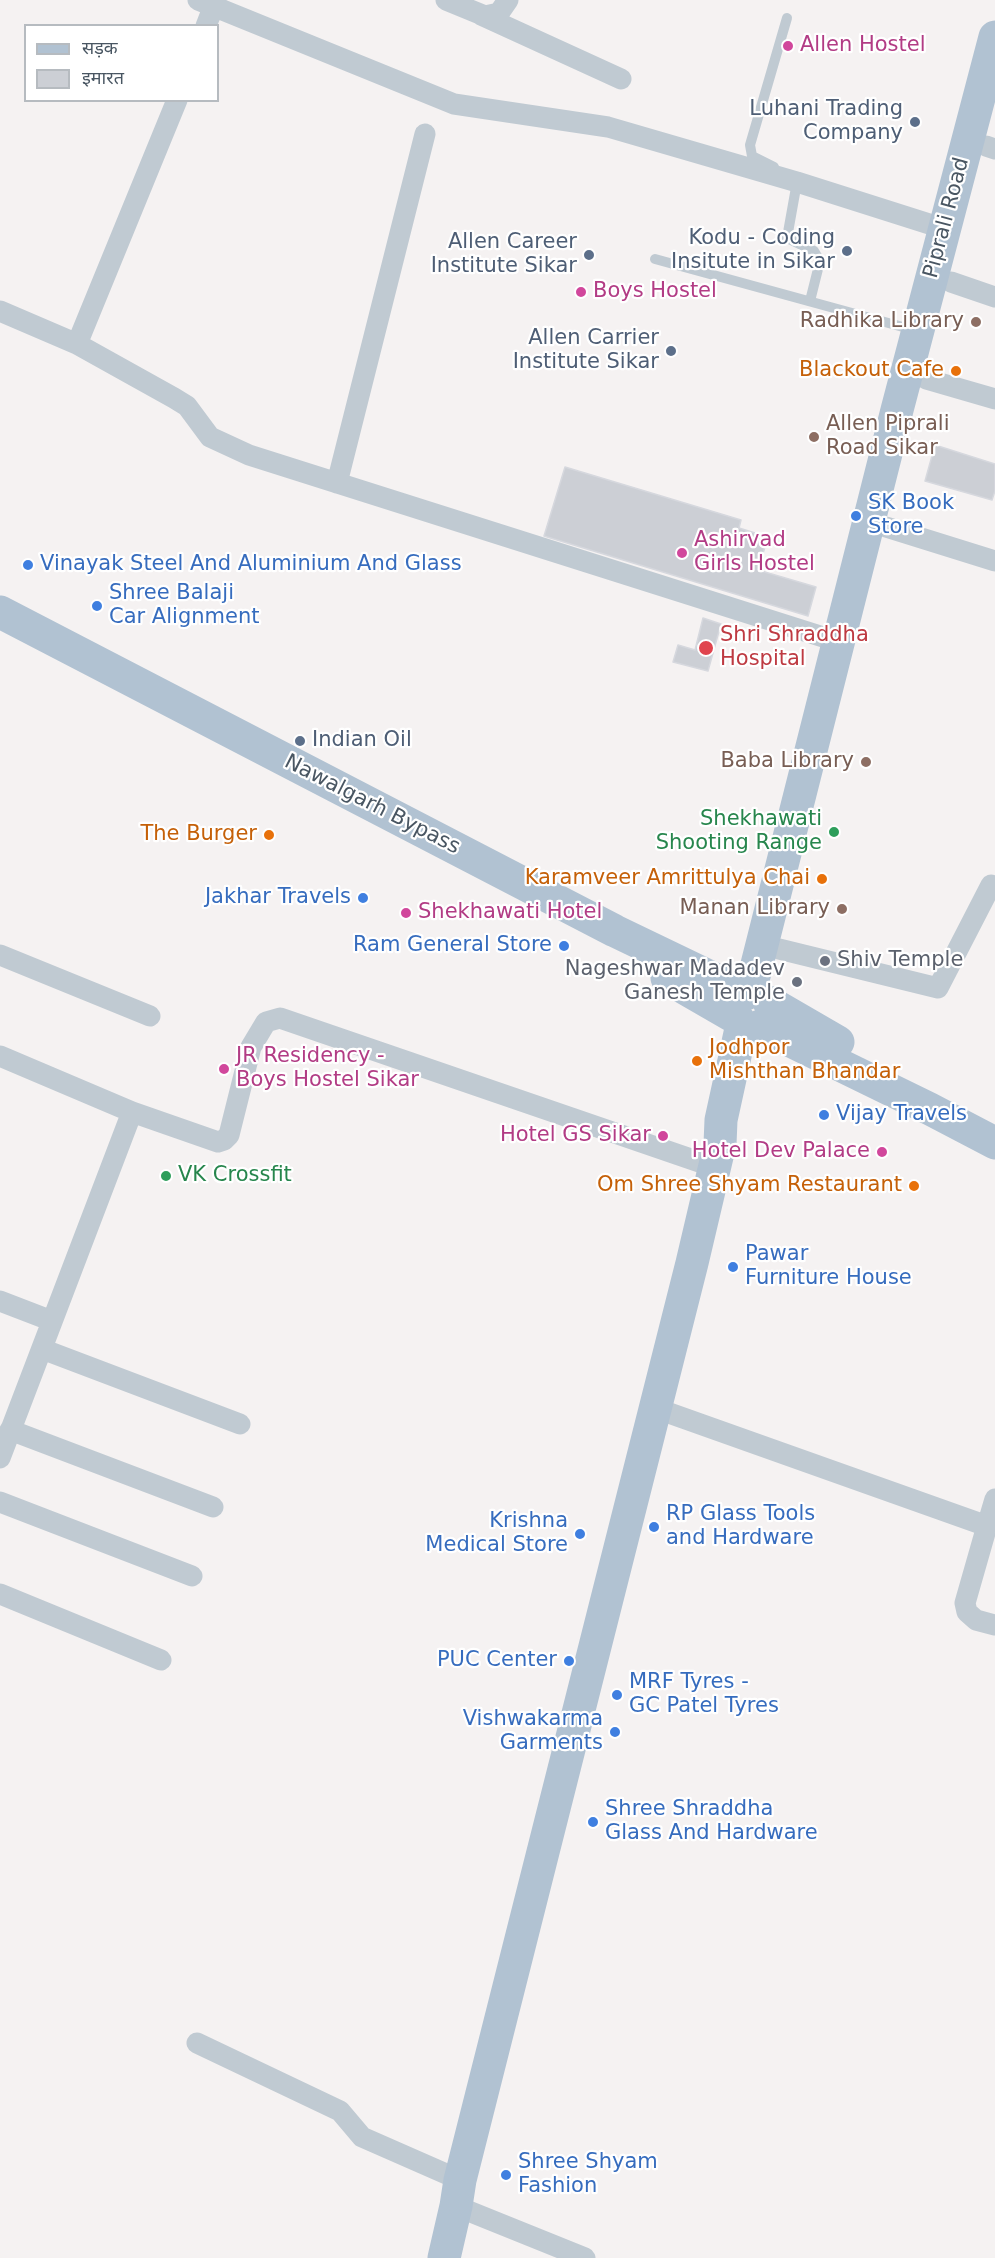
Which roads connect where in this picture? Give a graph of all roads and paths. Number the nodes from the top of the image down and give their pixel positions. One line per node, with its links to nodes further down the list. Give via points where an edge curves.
1 (446, 0): 4 (street)
2 (508, 0): 4 (street, via 500,13)
3 (209, 8): 12 (street, via 454,104 608,127)
4 (482, 15): 7 (street)
5 (787, 18): 12 (lane, via 750,145 752,156 786,172)
6 (995, 37): 13 (main road, Piprali Road)
7 (621, 79)
8 (176, 102): 20 (street)
9 (995, 112): 11 (main road)
10 (425, 134): 23 (street)
11 (991, 148): 15 (main road)
12 (797, 182): 13 (street); 17 (lane, via 787,238 814,251 820,261)
13 (945, 229): 19 (main road, Piprali Road)
14 (656, 259): 17 (lane)
15 (951, 282): 16 (street); 21 (main road)
16 (995, 297)
17 (810, 301): 19 (lane)
18 (0, 311): 20 (street)
19 (918, 331): 28 (main road, Piprali Road)
20 (77, 344): 23 (street, via 187,406 210,437 221,444)
21 (926, 379): 22 (street); 24 (main road)
22 (995, 399)
23 (337, 483): 28 (street)
24 (886, 527): 25 (street); 31 (main road)
25 (995, 561)
26 (0, 612): 30 (main road, Nawalgarh Bypass)
27 (0, 630): 30 (main road, Nawalgarh Bypass)
28 (839, 642): 33 (main road, Piprali Road)
29 (991, 885): 31 (street, via 938,988)
30 (611, 938): 33 (main road, Nawalgarh Bypass)
31 (779, 949): 33 (main road)
32 (0, 955): 34 (street)
33 (753, 1010): 36 (main road, Nawalgarh Bypass, via 879,1066); 40 (main road, via 721,1120)
34 (150, 1016)
35 (0, 1056): 37 (street)
36 (933, 1103): 38 (main road); 39 (main road)
37 (132, 1112): 40 (street, via 218,1142 224,1140 230,1135 251,1047 266,1022 280,1018); 42 (street)
38 (995, 1126)
39 (995, 1143)
40 (717, 1155): 44 (main road)
41 (0, 1301): 42 (street)
42 (52, 1321): 43 (street)
43 (42, 1349): 45 (street); 46 (street)
44 (655, 1408): 51 (street); 57 (main road)
45 (240, 1424)
46 (10, 1430): 47 (street); 50 (street)
47 (0, 1458)
48 (995, 1499): 51 (street)
49 (0, 1502): 52 (street)
50 (213, 1507)
51 (987, 1526): 54 (street, via 966,1603 967,1612 976,1620)
52 (192, 1576)
53 (0, 1594): 55 (street)
54 (995, 1625)
55 (161, 1660)
56 (197, 2043): 57 (street, via 340,2111 362,2137)
57 (458, 2193): 58 (main road); 59 (street)
58 (444, 2258)
59 (585, 2258)

